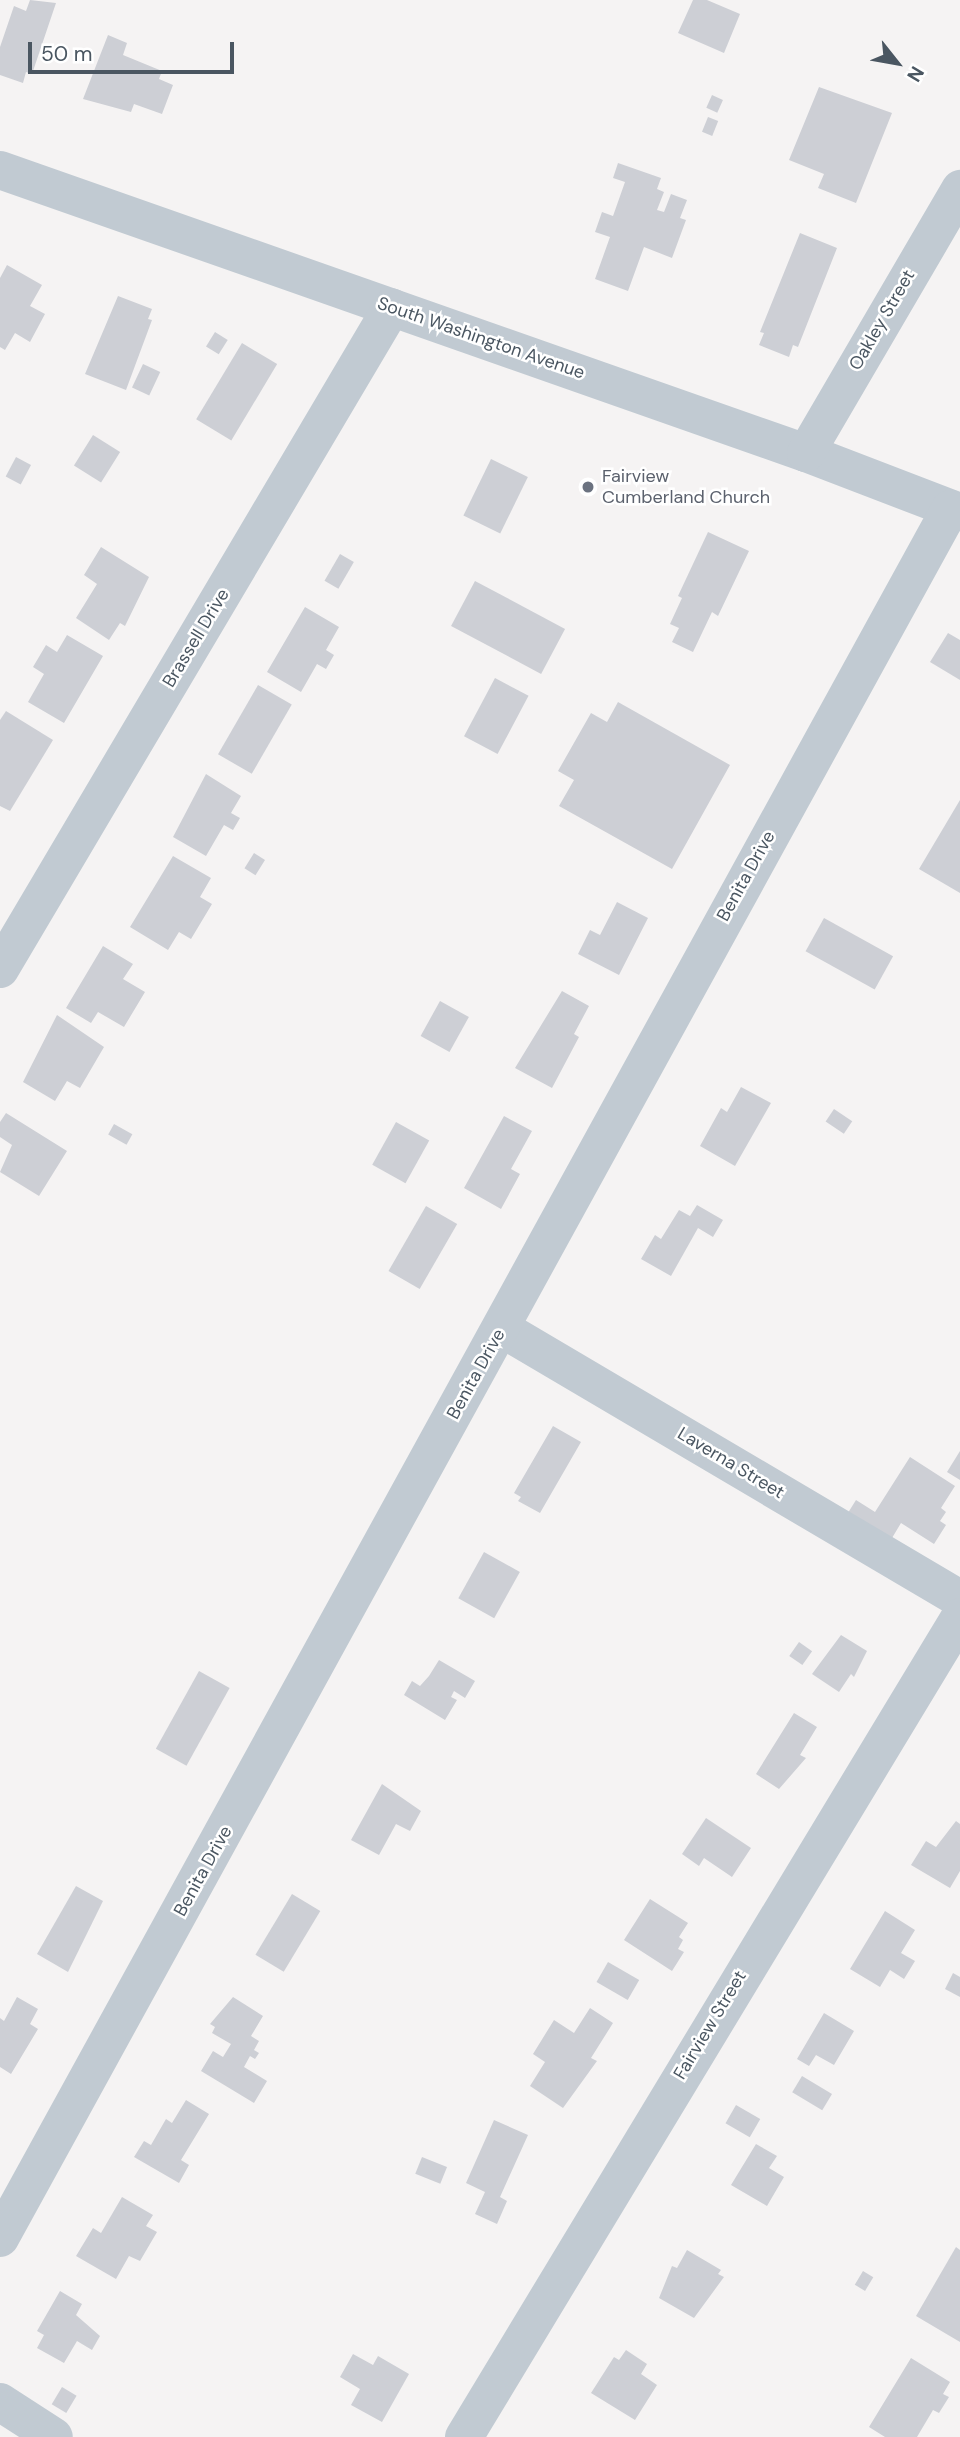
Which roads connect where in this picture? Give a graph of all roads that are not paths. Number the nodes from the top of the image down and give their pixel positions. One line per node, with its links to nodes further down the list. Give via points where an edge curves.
1 (0, 170): 3 (street, South Washington Avenue)
2 (960, 189): 4 (street, Oakley Street)
3 (392, 307): 4 (street, South Washington Avenue); 6 (street, Brassell Drive)
4 (806, 453): 5 (street, South Washington Avenue)
5 (955, 510): 7 (street, Benita Drive)
6 (0, 969)
7 (501, 1328): 8 (street, Laverna Street); 10 (street, Benita Drive)
8 (960, 1599)
9 (960, 1617): 13 (street, Fairview Street)
10 (0, 2238)
11 (0, 2402): 12 (street)
12 (54, 2437)
13 (464, 2437)

